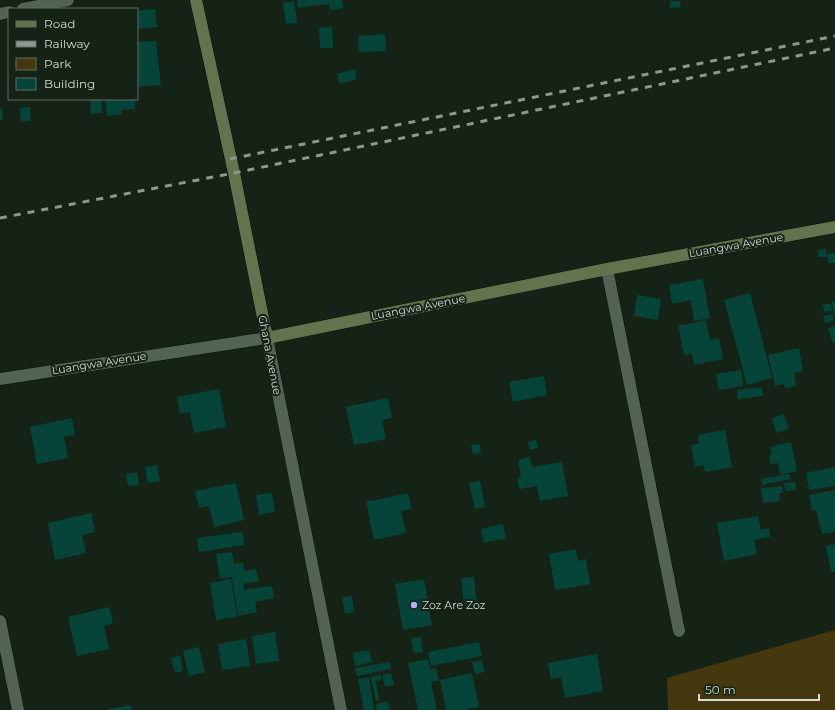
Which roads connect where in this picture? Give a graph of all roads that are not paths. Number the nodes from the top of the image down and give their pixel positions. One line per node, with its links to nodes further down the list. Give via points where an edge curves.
1 (68, 0): 3 (street)
2 (196, 0): 6 (main road, Ghana Avenue)
3 (28, 8)
4 (835, 227): 5 (main road, Luangwa Avenue)
5 (607, 269): 6 (main road, Luangwa Avenue); 9 (street)
6 (267, 338): 7 (street, Luangwa Avenue); 11 (street, Ghana Avenue)
7 (0, 378)
8 (0, 621): 10 (street)
9 (679, 631)
10 (18, 710)
11 (341, 710)

